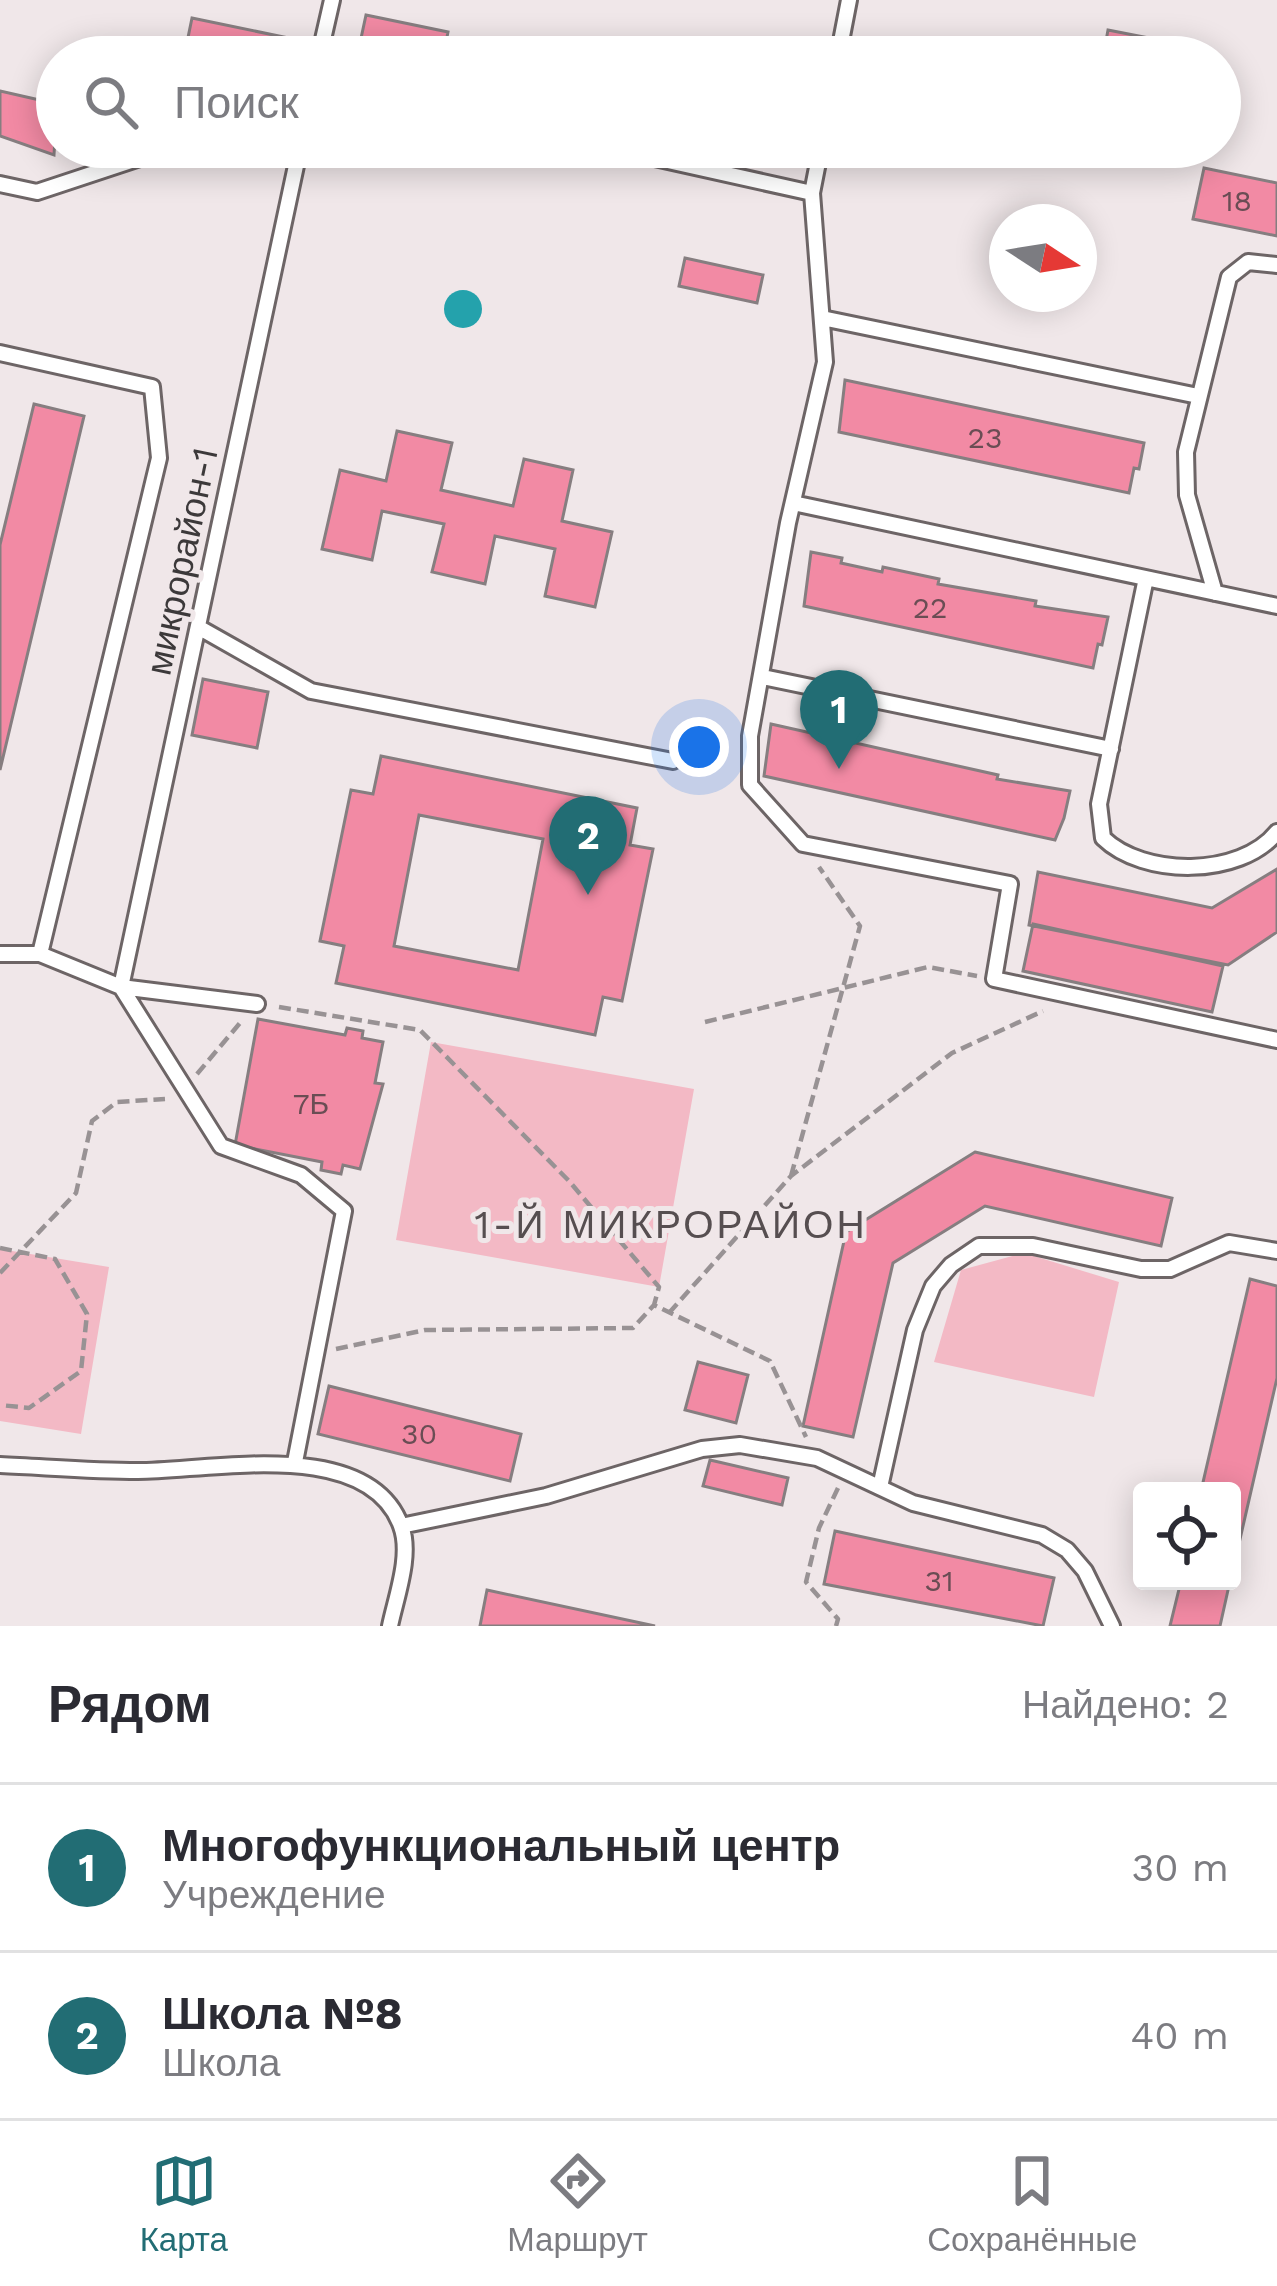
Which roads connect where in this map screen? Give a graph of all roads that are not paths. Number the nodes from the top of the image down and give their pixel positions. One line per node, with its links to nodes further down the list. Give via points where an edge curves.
1 (332, 0): 3 (lane)
2 (849, 0): 4 (lane)
3 (324, 36)
4 (842, 36)
5 (110, 168): 9 (lane, via 37,192)
6 (296, 168): 19 (lane, микрорайон-1)
7 (697, 168): 10 (lane)
8 (817, 168): 10 (lane)
9 (0, 184)
10 (812, 194): 12 (lane)
11 (1277, 265): 14 (lane, via 1248,262 1229,277)
12 (822, 318): 14 (lane); 15 (lane, via 825,362)
13 (0, 353): 25 (lane, via 152,387 159,458)
14 (1198, 395): 17 (lane, via 1187,495)
15 (793, 503): 16 (lane); 20 (lane)
16 (1146, 578): 17 (lane); 21 (lane)
17 (1215, 592): 18 (lane)
18 (1277, 606)
19 (198, 627): 22 (lane, via 310,691); 26 (lane, микрорайон-1)
20 (763, 677): 21 (lane); 28 (lane, via 750,785 803,844 1010,884 994,979)
21 (1111, 749): 23 (lane, via 1098,824 1117,851 1214,865 1246,856)
22 (673, 761)
23 (1277, 832)
24 (0, 954): 25 (lane)
25 (40, 954): 26 (lane)
26 (121, 987): 27 (lane); 30 (lane, via 220,1146 302,1175 344,1210)
27 (257, 1004)
28 (1277, 1040)
29 (1277, 1251): 32 (lane, via 1229,1243 1170,1269 1142,1269 1033,1246 980,1246 942,1276 914,1330)
30 (295, 1462): 31 (lane, via 139,1471); 33 (lane, via 343,1472)
31 (0, 1465)
32 (880, 1487): 33 (lane, via 817,1458 740,1445); 35 (lane, via 1042,1535 1085,1571)
33 (401, 1526): 34 (lane)
34 (390, 1626)
35 (1112, 1626)

